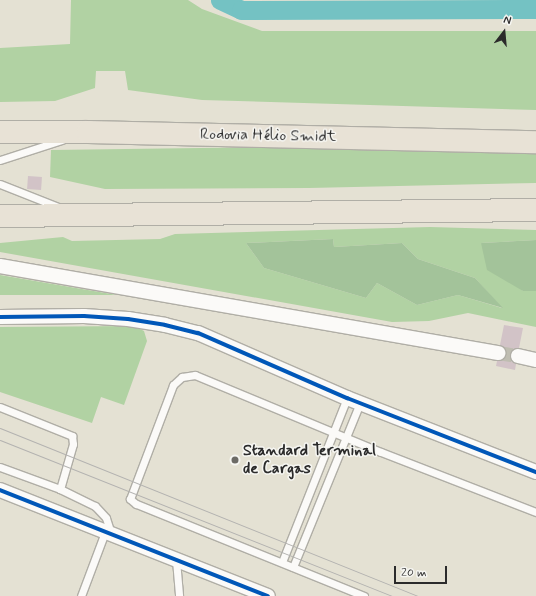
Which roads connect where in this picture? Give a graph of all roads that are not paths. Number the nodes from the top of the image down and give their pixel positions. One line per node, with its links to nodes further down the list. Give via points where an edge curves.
1 (0, 132): 2 (main road, Rodovia Hélio Smidt)
2 (88, 132): 3 (main road, Rodovia Hélio Smidt); 4 (lane)
3 (536, 142)
4 (0, 160)
5 (0, 184): 7 (lane)
6 (536, 210): 7 (main road)
7 (81, 215): 8 (main road)
8 (0, 216)
9 (0, 266): 11 (street)
10 (0, 317): 14 (street, via 84,316 165,325 198,333)
11 (498, 353)
12 (518, 356): 13 (street)
13 (536, 360)
14 (353, 400): 16 (lane); 17 (lane); 19 (street)
15 (0, 407): 20 (lane, via 72,436 73,444)
16 (333, 432): 17 (lane); 25 (lane); 25 (lane, via 195,375 182,377 173,384 133,485 130,499 136,504)
17 (346, 438): 22 (lane); 26 (lane)
18 (0, 467): 20 (lane)
19 (536, 472)
20 (60, 489): 23 (lane, via 102,511)
21 (0, 490): 23 (street)
22 (536, 512)
23 (108, 534): 24 (street); 27 (lane)
24 (176, 560): 28 (lane); 29 (street)
25 (282, 562): 26 (lane)
26 (293, 567): 30 (lane)
27 (81, 596)
28 (179, 596)
29 (268, 596)
30 (364, 596)

